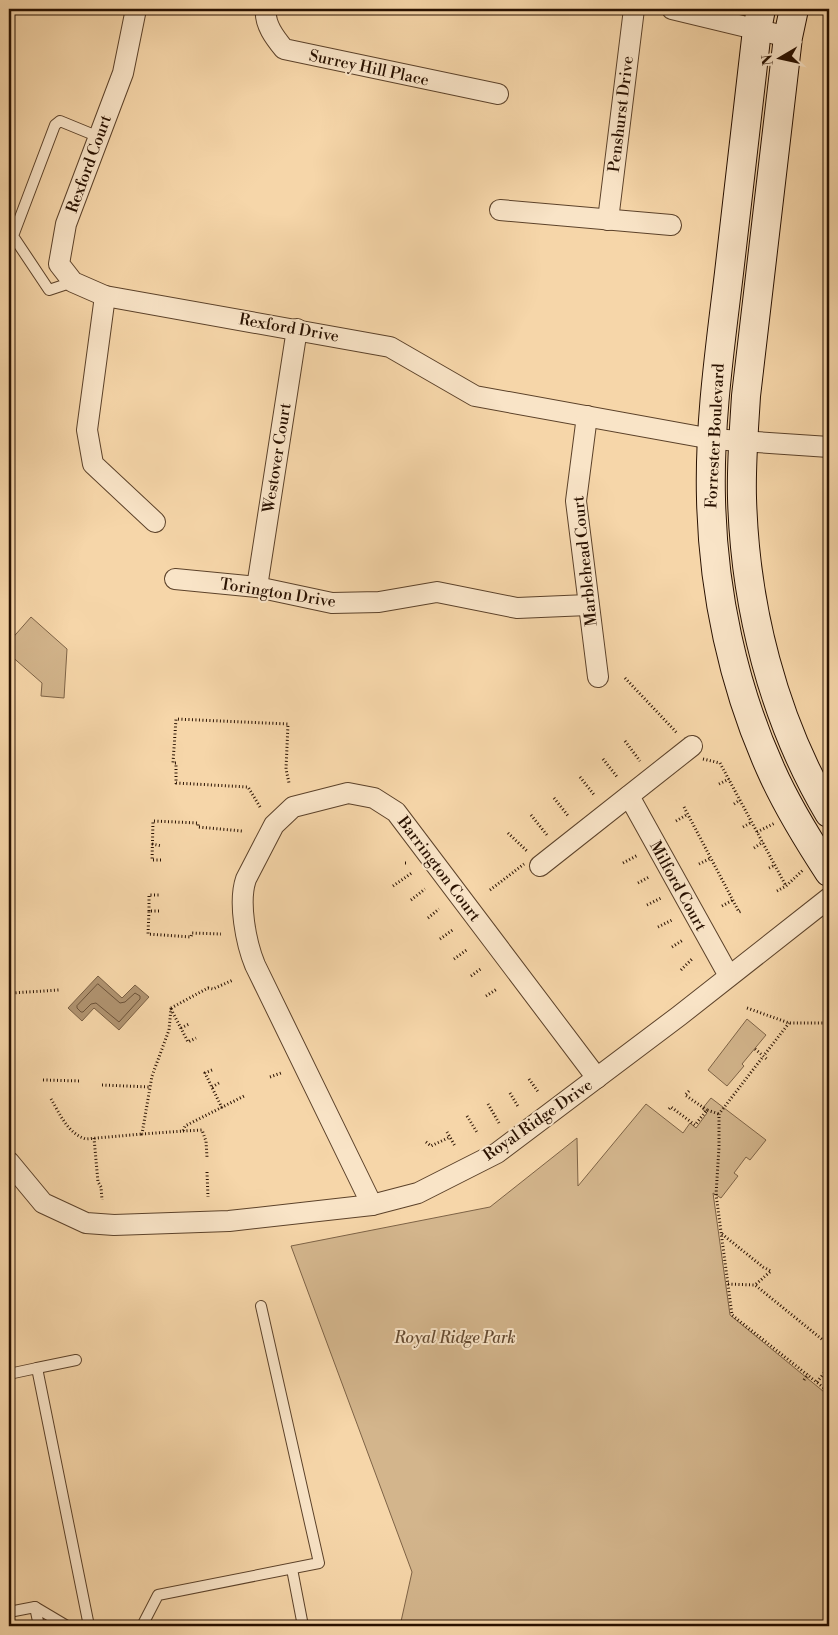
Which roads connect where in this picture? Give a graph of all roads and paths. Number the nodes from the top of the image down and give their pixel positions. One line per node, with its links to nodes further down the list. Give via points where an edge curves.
1 (136, 9): 9 (street, Rexford Court, via 122,73)
2 (266, 9): 8 (street, Surrey Hill Place, via 271,32 284,49)
3 (634, 9): 11 (street, Penshurst Drive)
4 (672, 9): 6 (street)
5 (794, 9): 7 (street, Forrester Boulevard)
6 (759, 20): 7 (street); 17 (street, Forrester Boulevard)
7 (788, 37): 18 (street, Forrester Boulevard)
8 (498, 94)
9 (99, 137): 13 (street, Rexford Court, via 66,224 59,264); 13 (lane, via 60,121 54,126 13,236 49,290)
10 (500, 210): 11 (street)
11 (608, 220): 12 (street)
12 (671, 225)
13 (72, 282): 14 (street)
14 (105, 296): 15 (street, Rexford Drive); 20 (street, via 87,430 93,464)
15 (297, 329): 16 (street, Rexford Drive, via 390,347 475,396); 22 (street, Westover Court)
16 (587, 416): 17 (street, Rexford Drive); 23 (street, Marblehead Court, via 576,501)
17 (712, 439): 18 (street, Rexford Drive); 69 (street, Forrester Boulevard, via 714,543 718,588 729,644 752,721)
18 (743, 441): 19 (street, Rexford Drive); 43 (street, Forrester Boulevard, via 745,540 758,629 771,678 800,757)
19 (829, 447)
20 (155, 522)
21 (175, 579): 22 (street, Torington Drive)
22 (257, 587): 23 (street, Torington Drive, via 332,603 379,602 437,592 517,608)
23 (588, 605): 24 (street, Marblehead Court)
24 (598, 677)
25 (624, 678): 26 (path)
26 (684, 739): 37 (street)
27 (625, 741): 29 (path)
28 (603, 759): 32 (path)
29 (640, 760)
30 (708, 760): 33 (path, via 720,763)
31 (580, 777): 36 (path)
32 (618, 778)
33 (729, 779): 35 (path); 39 (path)
34 (288, 783): 41 (path, via 288,724 176,719 173,762 176,763 176,783 248,787)
35 (719, 784)
36 (595, 796)
37 (629, 796): 64 (street); 103 (street, Milford Court)
38 (554, 798): 46 (path)
39 (740, 800): 40 (path); 48 (path)
40 (734, 804)
41 (260, 807)
42 (685, 808): 44 (path)
43 (829, 813)
44 (688, 814): 47 (path); 62 (path)
45 (531, 815): 56 (path)
46 (569, 817)
47 (676, 821)
48 (752, 822): 51 (path); 54 (path)
49 (775, 822): 54 (path)
50 (198, 823): 52 (path, via 198,827); 53 (path, via 198,827); 58 (path, via 153,821)
51 (743, 826)
52 (211, 828)
53 (242, 831)
54 (757, 832): 57 (path)
55 (508, 833): 64 (path)
56 (547, 835)
57 (763, 842): 60 (path); 67 (path)
58 (152, 844): 59 (path); 63 (path, via 152,860)
59 (162, 846)
60 (754, 848)
61 (638, 855): 65 (path)
62 (711, 858): 66 (path); 82 (path)
63 (161, 860)
64 (530, 860): 76 (path)
65 (623, 863)
66 (699, 864)
67 (775, 865): 68 (path); 74 (path)
68 (769, 868)
69 (816, 871): 74 (path)
70 (413, 872): 73 (path)
71 (649, 876): 72 (path)
72 (638, 883)
73 (393, 886)
74 (786, 886): 77 (path)
75 (426, 890): 81 (path)
76 (490, 890)
77 (778, 891)
78 (159, 895): 87 (path, via 149,895)
79 (661, 898): 83 (path)
80 (829, 898): 103 (street, Royal Ridge Drive)
81 (411, 900)
82 (733, 900): 84 (path); 86 (path, via 739,912)
83 (647, 905)
84 (722, 906)
85 (440, 909): 89 (path)
86 (742, 910)
87 (149, 911): 88 (path); 93 (path, via 148,934 191,937 192,933)
88 (159, 911)
89 (428, 918)
90 (672, 920): 91 (path)
91 (658, 927)
92 (454, 929): 94 (path)
93 (221, 934)
94 (440, 939)
95 (684, 940): 96 (path)
96 (672, 947)
97 (468, 949): 99 (path)
98 (693, 958): 101 (path)
99 (454, 959)
100 (482, 968): 102 (path)
101 (681, 970)
102 (471, 976)
103 (729, 976): 123 (street, Royal Ridge Drive)
104 (233, 980): 109 (path, via 208,988)
105 (497, 988): 108 (path)
106 (59, 990): 107 (path)
107 (12, 992)
108 (486, 996)
109 (171, 1008): 114 (path); 129 (path, via 169,1030)
110 (747, 1008): 111 (path)
111 (789, 1023): 112 (path); 117 (path)
112 (829, 1023)
113 (189, 1024): 114 (path)
114 (181, 1028): 115 (path, via 188,1042)
115 (196, 1038)
116 (755, 1049): 119 (path)
117 (765, 1054)
118 (762, 1058): 141 (path)
119 (768, 1060)
120 (212, 1070): 130 (path, via 205,1073)
121 (281, 1073): 122 (path)
122 (270, 1078)
123 (597, 1078): 157 (street, Royal Ridge Drive, via 497,1153 418,1194); 157 (street, Barrington Court, via 396,812 374,798 348,793 293,807 274,825 246,879 243,888 244,928 255,965)
124 (529, 1079): 133 (path)
125 (42, 1080): 126 (path)
126 (81, 1081)
127 (219, 1083): 130 (path)
128 (102, 1085): 129 (path)
129 (150, 1087): 146 (path)
130 (212, 1087): 137 (path)
131 (688, 1091): 140 (path, via 685,1095)
132 (510, 1093): 138 (path)
133 (539, 1093)
134 (246, 1095): 137 (path)
135 (50, 1099): 149 (path, via 70,1130 78,1137)
136 (488, 1104): 143 (path)
137 (222, 1108): 144 (path, via 185,1126)
138 (519, 1108)
139 (669, 1109): 140 (path, via 682,1113 695,1125)
140 (706, 1111): 141 (path)
141 (719, 1114): 158 (path, via 716,1195)
142 (468, 1116): 147 (path)
143 (498, 1123)
144 (183, 1131): 146 (path); 152 (path, via 202,1130)
145 (447, 1132): 148 (path)
146 (142, 1134): 149 (path)
147 (478, 1134)
148 (450, 1137): 150 (path, via 430,1146); 151 (path)
149 (94, 1138): 156 (path)
150 (426, 1142)
151 (455, 1146)
152 (207, 1158)
153 (9, 1162): 157 (street, Royal Ridge Drive, via 43,1203 86,1223 229,1222)
154 (208, 1172): 155 (path)
155 (208, 1196)
156 (102, 1200)
157 (372, 1205)
158 (722, 1233): 159 (path); 160 (path, via 770,1271)
159 (728, 1284): 160 (path); 167 (path, via 732,1315)
160 (756, 1285): 162 (path)
161 (261, 1306): 171 (lane, via 320,1563)
162 (829, 1345)
163 (76, 1360): 165 (lane)
164 (829, 1367): 169 (path)
165 (37, 1368): 166 (lane); 176 (lane)
166 (9, 1374)
167 (808, 1374): 168 (path); 169 (path)
168 (804, 1380)
169 (817, 1382): 170 (path)
170 (829, 1392)
171 (292, 1569): 177 (lane, via 158,1595); 178 (lane)
172 (35, 1607): 173 (lane); 174 (lane); 175 (lane)
173 (9, 1612)
174 (38, 1626)
175 (67, 1626)
176 (89, 1626)
177 (142, 1626)
178 (303, 1626)

